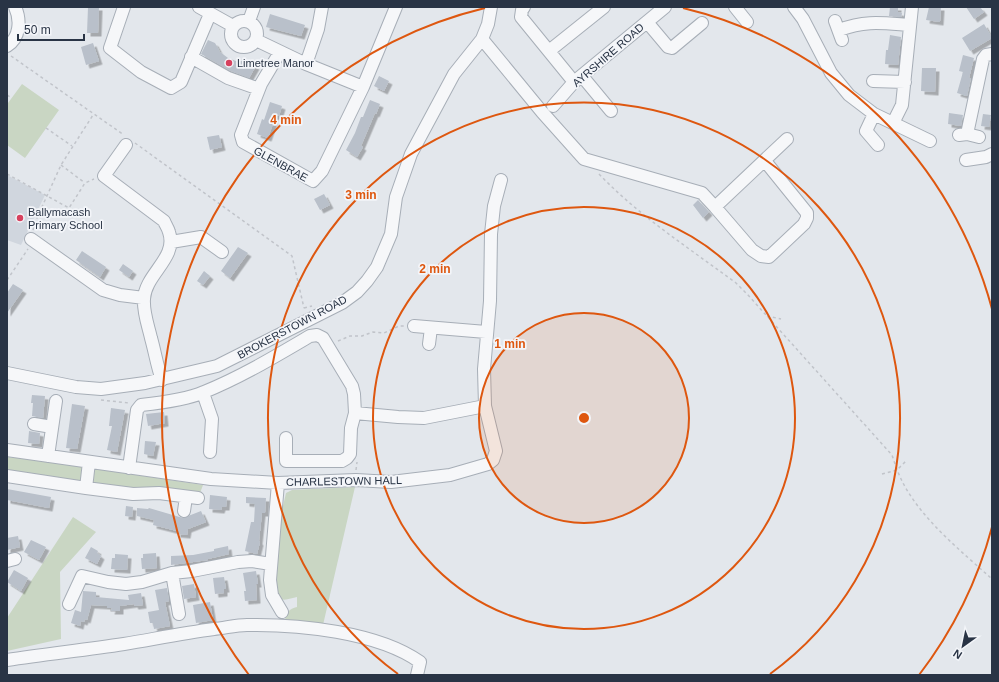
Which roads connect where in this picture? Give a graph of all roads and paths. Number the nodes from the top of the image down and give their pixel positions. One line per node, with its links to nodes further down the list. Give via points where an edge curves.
1 (15, 7): 23 (street, via 17,34)
2 (124, 7): 28 (street, via 110,48 141,72 171,88 181,82)
3 (254, 7): 14 (street)
4 (322, 7): 29 (street, via 318,29)
5 (396, 7): 33 (street, GLENBRAE)
6 (491, 7): 21 (street, BROKERSTOWN ROAD)
7 (524, 7): 24 (street, via 521,18)
8 (604, 7): 24 (street)
9 (735, 7): 16 (street)
10 (794, 7): 40 (street, via 831,73 849,95)
11 (912, 7): 18 (street)
12 (659, 9): 15 (street, AYRSHIRE ROAD)
13 (205, 10): 19 (street); 28 (street)
14 (249, 21): 19 (street, via 240,21); 22 (street, via 257,29)
15 (647, 22): 17 (street, via 668,47 672,48); 30 (street, AYRSHIRE ROAD)
16 (748, 22)
17 (702, 23)
18 (910, 25): 20 (street, via 865,22); 32 (street)
19 (233, 26): 22 (street, via 231,35 237,45 250,46)
20 (838, 30)
21 (482, 39): 59 (street, via 584,158 702,192); 74 (street, BROKERSTOWN ROAD, via 454,74 411,154 396,197 391,234 384,254 357,292 217,366)
22 (256, 40): 25 (street)
23 (7, 46)
24 (549, 51): 30 (street)
25 (280, 52): 29 (street); 34 (street, GLENBRAE)
26 (7, 53): 39 (path)
27 (992, 54): 43 (street, via 986,55 983,59 963,134)
28 (191, 57): 34 (street, via 228,78)
29 (306, 64): 33 (street)
30 (578, 79): 37 (street, AYRSHIRE ROAD); 38 (street)
31 (873, 81): 32 (street)
32 (905, 82): 41 (street, via 902,105)
33 (363, 87): 34 (street, GLENBRAE, via 322,171 313,182 244,142 241,135)
34 (259, 89)
35 (7, 95): 36 (path)
36 (12, 98)
37 (553, 106)
38 (611, 111)
39 (94, 114): 44 (path); 48 (path)
40 (874, 114): 41 (street); 47 (street, via 866,131)
41 (893, 123): 46 (street)
42 (46, 128): 48 (path)
43 (979, 137)
44 (127, 140): 55 (street); 65 (path, via 292,256)
45 (787, 140): 51 (street)
46 (930, 142)
47 (878, 145)
48 (72, 146): 52 (path)
49 (992, 154): 50 (street)
50 (966, 160)
51 (765, 162): 59 (street); 59 (street, via 807,213 804,224 779,247 769,256 761,256 752,250)
52 (61, 165): 57 (path); 58 (path)
53 (598, 173): 66 (path, via 642,213 736,283)
54 (7, 174): 58 (path)
55 (104, 176): 57 (path); 61 (street, via 164,221 170,232)
56 (501, 180): 70 (street, CHARLESTOWN HALL, via 494,206 491,234 490,301)
57 (85, 183): 58 (path, via 69,208)
58 (47, 195): 60 (path)
59 (715, 207)
60 (31, 239): 63 (path, via 28,250); 64 (street, via 103,290)
61 (170, 242): 62 (street, via 201,237); 64 (street, via 169,250 150,281)
62 (222, 252)
63 (7, 280)
64 (144, 298): 74 (street, via 145,313)
65 (304, 308)
66 (766, 316): 67 (path); 89 (path, via 892,455)
67 (781, 319)
68 (414, 326): 69 (street); 71 (path, via 399,326 384,334 374,332 350,336)
69 (431, 328): 70 (street); 72 (street)
70 (486, 332): 77 (street, CHARLESTOWN HALL)
71 (335, 343)
72 (429, 344)
73 (7, 373): 74 (street, BROKERSTOWN ROAD, via 76,387 101,389)
74 (162, 380)
75 (203, 393): 78 (street, via 310,336 317,335 323,338 352,386); 83 (street, via 212,419); 88 (street, via 141,405 137,410)
76 (56, 400): 80 (street)
77 (485, 406): 78 (street, via 424,418); 92 (street, CHARLESTOWN HALL, via 496,451 493,460 488,464 450,476 391,482)
78 (355, 413): 81 (street, via 351,428 350,454 342,461 286,461)
79 (34, 424): 80 (street)
80 (52, 427): 84 (street)
81 (286, 438)
82 (9, 447): 84 (street, CHARLESTOWN HALL)
83 (210, 452)
84 (48, 456): 87 (street, CHARLESTOWN HALL)
85 (357, 456): 92 (path)
86 (907, 460): 89 (path)
87 (89, 462): 88 (street, CHARLESTOWN HALL); 94 (street)
88 (129, 468): 93 (street, CHARLESTOWN HALL, via 210,479)
89 (897, 470): 90 (path); 100 (path, via 925,517)
90 (882, 474)
91 (7, 476): 94 (street)
92 (356, 480): 93 (street, CHARLESTOWN HALL)
93 (278, 482): 98 (street)
94 (86, 488): 95 (street)
95 (186, 497): 96 (street); 97 (street)
96 (198, 498)
97 (184, 511)
98 (271, 564): 99 (street, via 238,562 192,572); 102 (street, via 272,595)
99 (172, 573): 101 (street, via 126,584 82,576); 103 (street)
100 (992, 579)
101 (69, 604)
102 (282, 612)
103 (179, 614)
104 (7, 660): 105 (street, via 238,626 262,626 318,629 364,637 412,656 420,662)
105 (417, 675)

